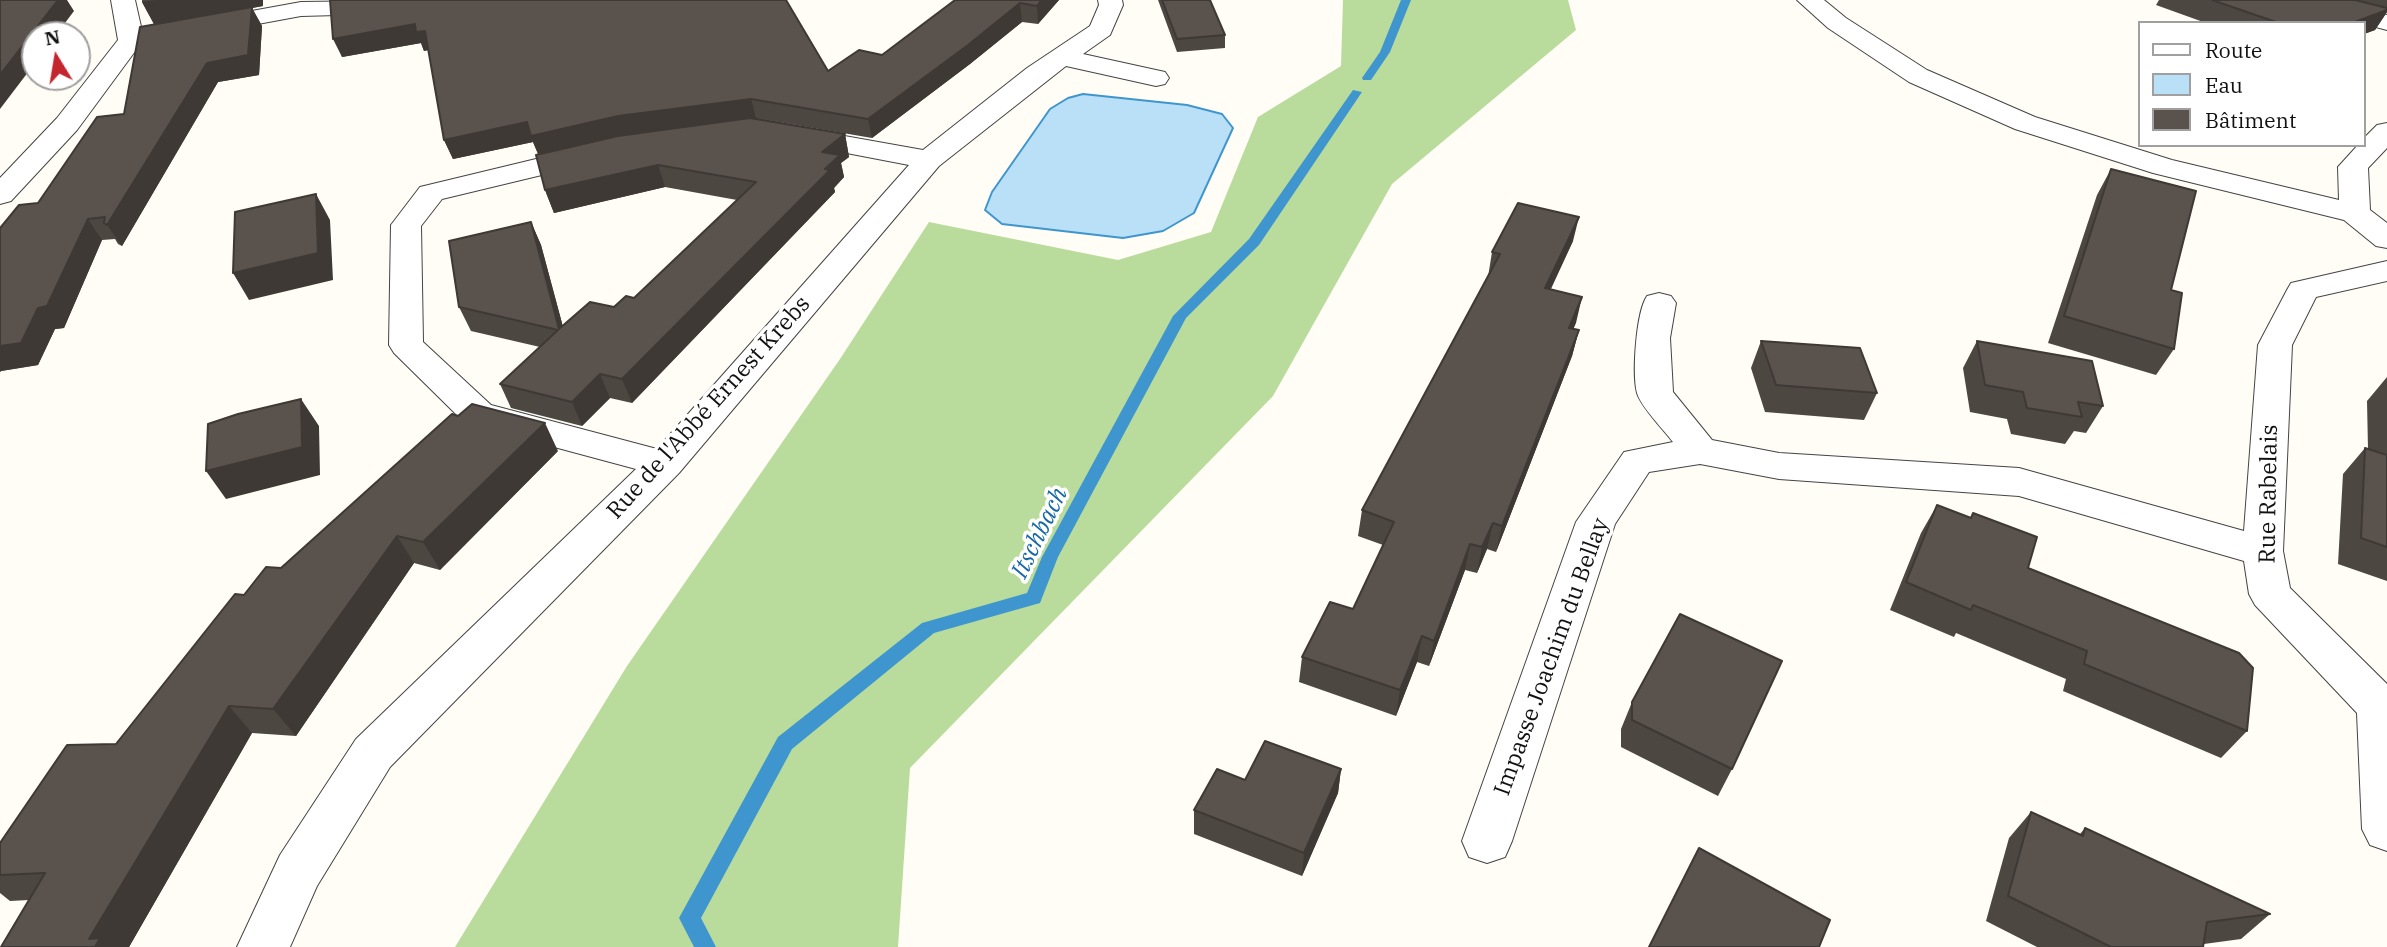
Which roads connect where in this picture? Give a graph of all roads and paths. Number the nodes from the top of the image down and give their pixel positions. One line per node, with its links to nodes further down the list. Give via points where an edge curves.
1 (123, 0): 7 (street)
2 (444, 0): 7 (street, via 411,6 301,9)
3 (1110, 0): 8 (street, Rue de l'Abbé Ernest Krebs, via 1101,30)
4 (1809, 0): 15 (street, via 1918,76 2025,123 2163,167)
5 (2302, 0): 6 (street)
6 (2387, 23)
7 (131, 40): 14 (street, via 67,124)
8 (1062, 57): 9 (street); 13 (street, Rue de l'Abbé Ernest Krebs)
9 (1156, 78)
10 (769, 131): 13 (street)
11 (2387, 131): 15 (street, via 2353,167)
12 (612, 150): 20 (street, via 431,194 406,225 406,345 478,414)
13 (929, 160): 20 (street, Rue de l'Abbé Ernest Krebs)
14 (0, 195)
15 (2355, 213): 16 (street)
16 (2387, 239)
17 (2387, 271): 21 (street, Rue Rabelais, via 2303,290 2275,345)
18 (1659, 303): 19 (street, via 1653,338 1655,394)
19 (1700, 451): 21 (street, Impasse Joachim du Bellay, via 1779,466 2019,482); 23 (street, Impasse Joachim du Bellay, via 1637,461 1596,522)
20 (665, 464): 24 (street, Rue de l'Abbé Ernest Krebs, via 373,752 298,871)
21 (2263, 551): 22 (street, Rue Rabelais, via 2270,594 2380,706)
22 (2387, 829)
23 (1488, 841)
24 (263, 947)

